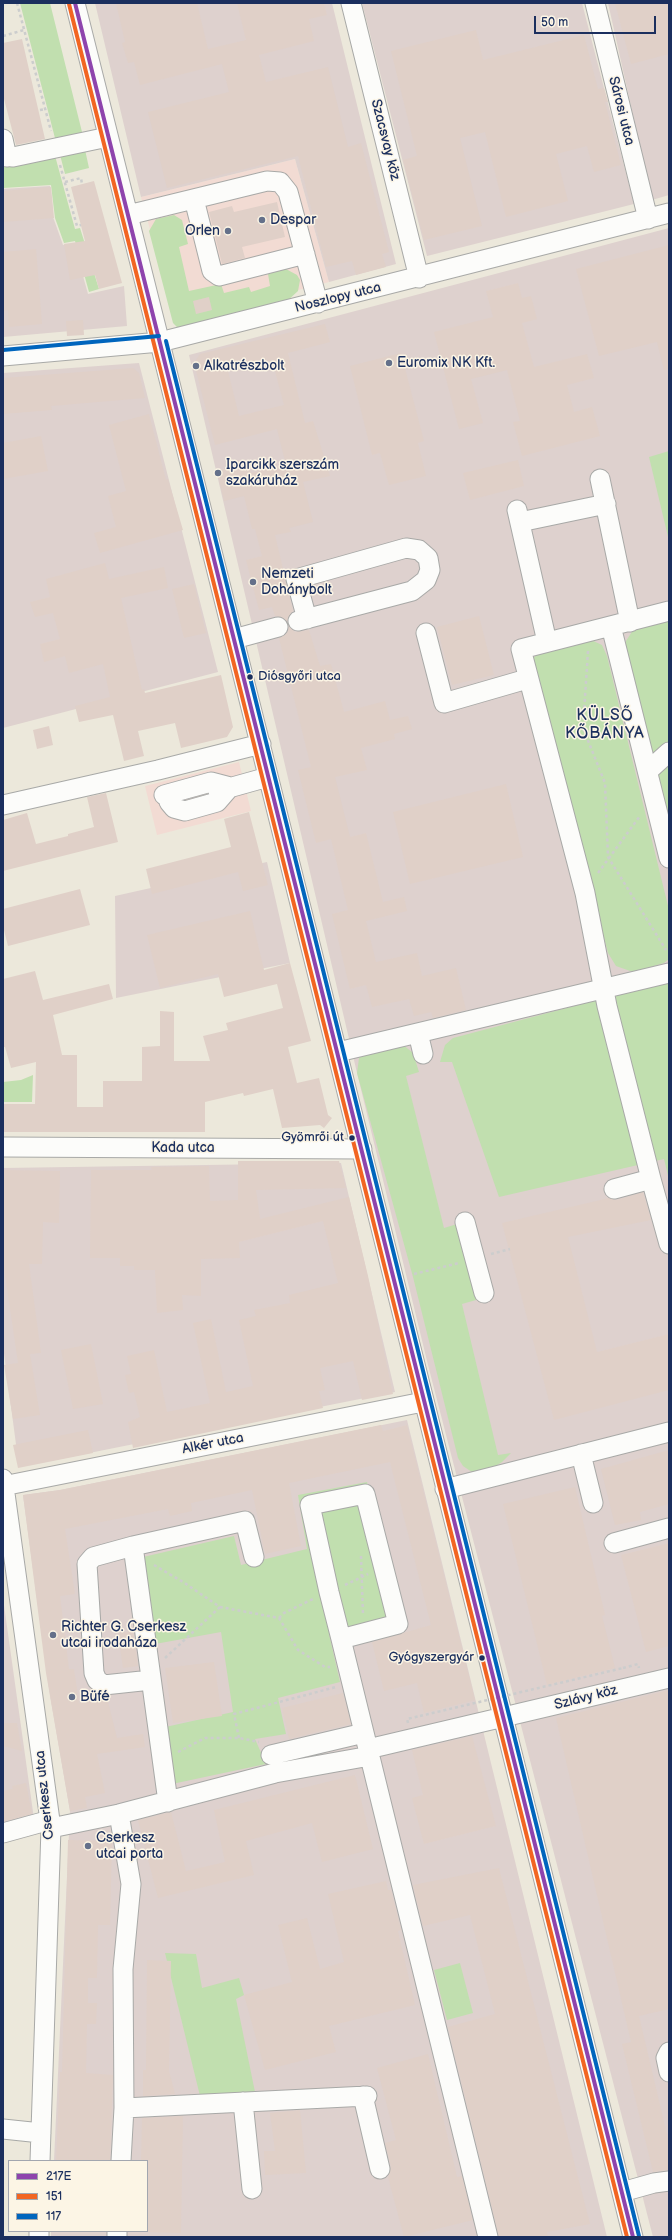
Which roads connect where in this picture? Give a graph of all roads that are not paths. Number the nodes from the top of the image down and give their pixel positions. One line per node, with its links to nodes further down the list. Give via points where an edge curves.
1 (75, 3): 4 (street)
2 (351, 3): 11 (street, Szacsvay köz)
3 (595, 3): 9 (street, Sárosi utca)
4 (108, 137): 5 (street, via 55,147); 8 (street)
5 (4, 151)
6 (194, 199): 8 (street); 10 (street, via 267,181 280,182 288,192); 10 (street, via 212,270 219,276)
7 (669, 213): 9 (street, Noszlopy utca)
8 (128, 215): 13 (street)
9 (648, 219): 11 (street, Noszlopy utca)
10 (305, 254): 12 (street)
11 (419, 278): 12 (street, Noszlopy utca)
12 (318, 303): 13 (street, Noszlopy utca)
13 (160, 342): 14 (street, Noszlopy utca); 23 (street)
14 (3, 356)
15 (600, 479): 16 (street)
16 (606, 504): 19 (street); 24 (street, via 518,516)
17 (669, 611): 19 (street)
18 (303, 620): 18 (street, via 412,591 426,580 430,570 428,558 419,550 406,548 296,579)
19 (630, 622): 20 (street)
20 (611, 626): 24 (street); 29 (street)
21 (278, 627): 23 (street)
22 (426, 633): 25 (street, via 444,702)
23 (234, 638): 26 (street)
24 (547, 642): 25 (street, via 521,649)
25 (527, 679): 34 (street, via 585,893)
26 (261, 744): 28 (street); 30 (street)
27 (669, 752): 29 (street)
28 (158, 770): 30 (street, via 166,799 211,782 230,787); 31 (street)
29 (648, 772): 32 (street)
30 (268, 777): 36 (street)
31 (3, 804)
32 (669, 858)
33 (669, 973): 34 (street)
34 (604, 989): 35 (street); 40 (street)
35 (418, 1033): 36 (street); 37 (street)
36 (338, 1052): 39 (street)
37 (423, 1054)
38 (3, 1147): 39 (street, Kada utca)
39 (362, 1149): 45 (street)
40 (651, 1179): 41 (street); 43 (street)
41 (614, 1190)
42 (465, 1222): 44 (street)
43 (669, 1244)
44 (484, 1293)
45 (423, 1402): 48 (street, Alkér utca); 49 (street)
46 (669, 1432): 47 (street)
47 (581, 1454): 49 (street); 50 (street)
48 (3, 1484): 63 (street, Cserkesz utca)
49 (445, 1489): 58 (street)
50 (593, 1503)
51 (669, 1528): 52 (street)
52 (614, 1543)
53 (133, 1546): 54 (street, via 245,1521); 56 (street); 56 (street, via 93,1557 87,1564 94,1674 97,1680 104,1684)
54 (254, 1557)
55 (341, 1639): 55 (street, via 310,1504 365,1494 398,1624); 59 (street)
56 (150, 1677): 61 (street)
57 (669, 1678): 58 (street, Szlávy köz)
58 (503, 1719): 59 (street, Szlávy köz); 76 (street)
59 (367, 1746): 60 (street); 61 (street); 77 (street)
60 (271, 1755)
61 (168, 1802): 62 (street)
62 (119, 1814): 63 (street); 68 (street, via 131,1884 123,1969)
63 (51, 1824): 64 (street); 70 (street, Cserkesz utca)
64 (3, 1833)
65 (669, 2052): 66 (street, via 666,2058)
66 (669, 2072)
67 (244, 2102): 68 (street); 73 (street, via 365,2096); 75 (street)
68 (124, 2108): 72 (street)
69 (3, 2129): 70 (street)
70 (41, 2133): 71 (street, Cserkesz utca)
71 (40, 2160)
72 (121, 2160)
73 (380, 2169)
74 (669, 2181): 76 (street)
75 (252, 2188)
76 (622, 2192): 78 (street)
77 (488, 2237)
78 (633, 2237)

